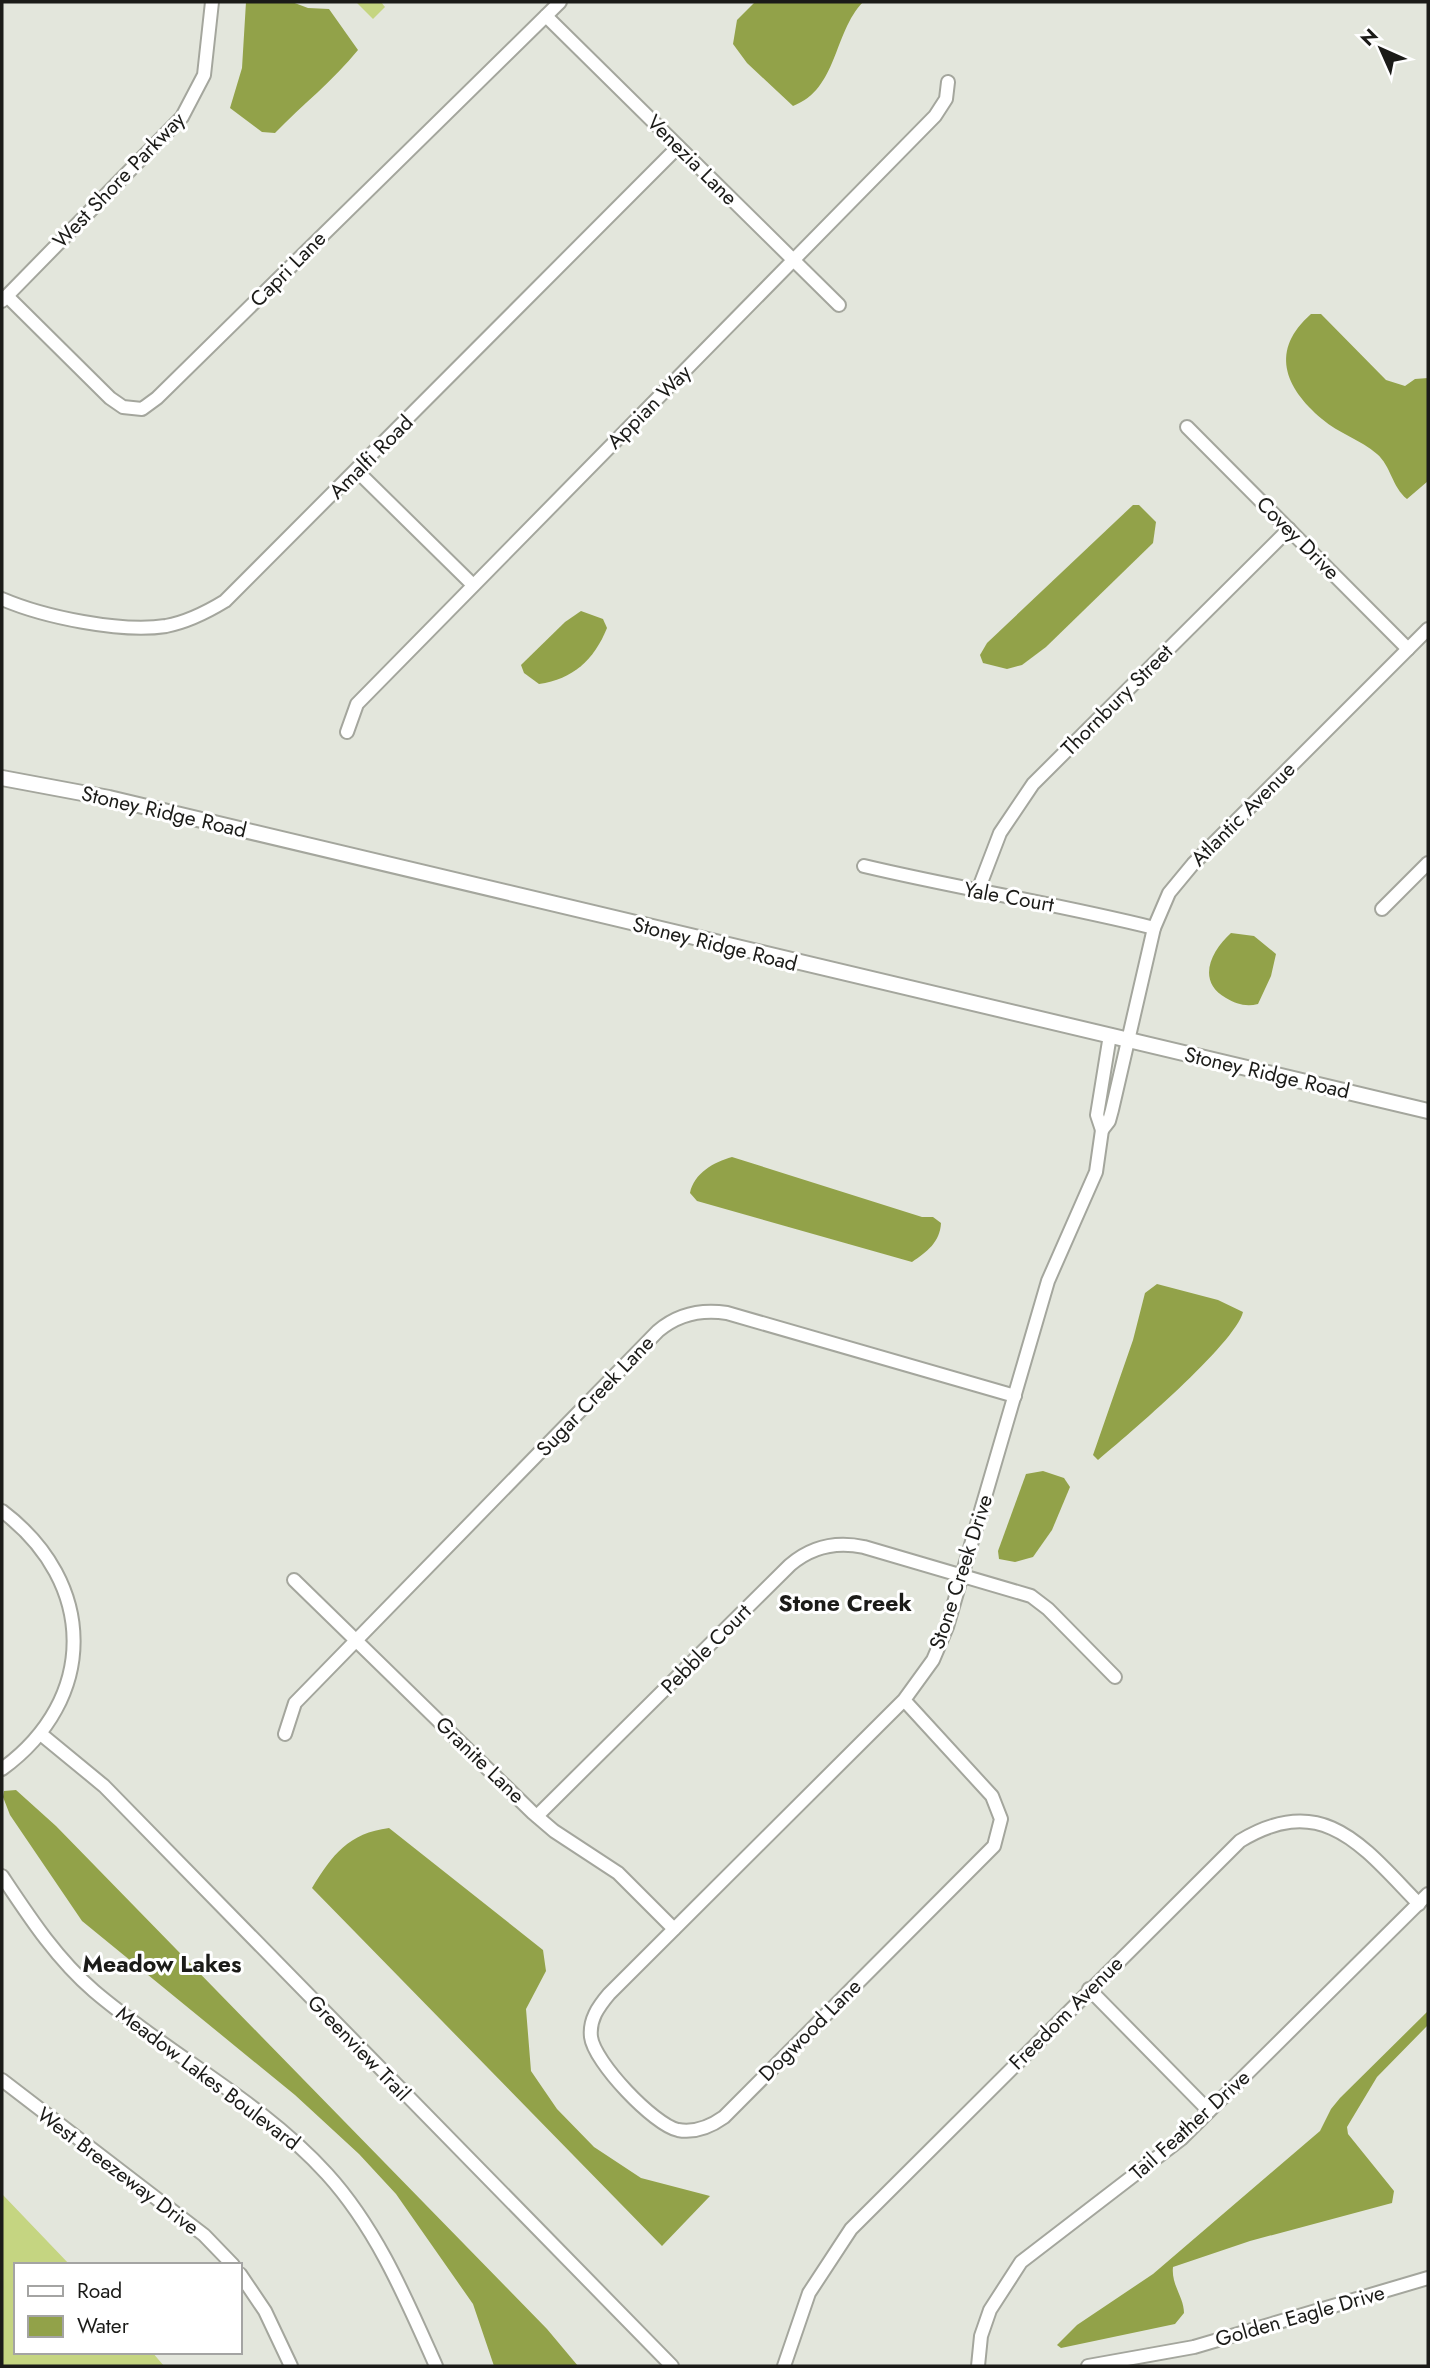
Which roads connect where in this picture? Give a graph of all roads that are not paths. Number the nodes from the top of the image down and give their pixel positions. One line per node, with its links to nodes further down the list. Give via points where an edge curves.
1 (212, 2): 7 (street, West Shore Parkway, via 204,75 182,117)
2 (560, 2): 3 (street, Capri Lane)
3 (545, 16): 5 (street, Venezia Lane); 7 (street, Capri Lane, via 142,409 124,407 110,398)
4 (948, 82): 6 (street, Appian Way, via 946,99 935,116)
5 (678, 147): 6 (street, Venezia Lane); 10 (street, Amalfi Road)
6 (793, 260): 8 (street, Venezia Lane); 12 (street, Appian Way)
7 (4, 299)
8 (839, 305)
9 (1187, 427): 11 (street, Covey Drive)
10 (357, 471): 12 (street); 13 (street, Amalfi Road, via 234,594 195,616 140,628 47,613)
11 (1289, 529): 15 (street, Covey Drive); 20 (street, Thornbury Street, via 1033,784 1000,833)
12 (473, 585): 16 (street, Appian Way, via 357,704)
13 (2, 599)
14 (1428, 629): 15 (street, Atlantic Avenue)
15 (1408, 649): 22 (street, Atlantic Avenue, via 1183,875)
16 (347, 732)
17 (2, 778): 23 (street, Stoney Ridge Road, via 109,798)
18 (1428, 863): 21 (street)
19 (864, 866): 20 (street, Yale Court)
20 (977, 893): 22 (street, Yale Court, via 1073,907)
21 (1382, 909)
22 (1154, 928): 24 (street, Atlantic Avenue)
23 (1110, 1035): 24 (street, Stoney Ridge Road); 26 (street, Stone Creek Drive, via 1097,1115)
24 (1128, 1040): 25 (street, Stoney Ridge Road); 26 (street, Stone Creek Drive, via 1112,1110)
25 (1428, 1111)
26 (1102, 1130): 27 (street, Stone Creek Drive, via 1097,1172 1048,1281)
27 (1015, 1396): 29 (street, Stone Creek Drive); 31 (street, Sugar Creek Lane, via 736,1315 706,1311 681,1317 658,1331)
28 (2, 1511): 35 (street, via 45,1555 72,1616 71,1668 64,1695)
29 (962, 1577): 32 (street, Pebble Court, via 1036,1599); 33 (street, Stone Creek Drive, via 940,1646); 37 (street, Pebble Court, via 852,1544 826,1545 807,1553)
30 (294, 1580): 31 (street, Granite Lane)
31 (357, 1640): 34 (street, Sugar Creek Lane, via 295,1703); 37 (street, Granite Lane)
32 (1115, 1677)
33 (904, 1700): 40 (street, Stone Creek Drive); 40 (street, Dogwood Lane, via 992,1796 1001,1819 994,1846 724,2117 690,2131 673,2129 654,2117 602,2063 591,2038 592,2019 601,2003)
34 (285, 1734)
35 (42, 1735): 36 (street); 49 (street, Greenview Trail, via 113,1795)
36 (2, 1769)
37 (537, 1816): 40 (street, Granite Lane, via 618,1873)
38 (2, 1876): 48 (street, Meadow Lakes Boulevard, via 57,1954 93,1990 257,2112 325,2172 376,2241)
39 (1423, 1899): 41 (street, Freedom Avenue, via 1340,1830 1314,1821 1275,1825 1230,1849); 43 (street, Tail Feather Drive)
40 (674, 1929)
41 (1089, 1989): 43 (street); 50 (street, Freedom Avenue, via 851,2229 809,2293)
42 (2, 2080): 44 (street, West Breezeway Drive, via 204,2235)
43 (1209, 2111): 51 (street, Tail Feather Drive, via 1167,2151 1021,2262 990,2310)
44 (231, 2263)
45 (242, 2277): 47 (street, via 265,2311)
46 (1428, 2278): 52 (street, Golden Eagle Drive, via 1194,2347)
47 (291, 2366)
48 (436, 2366)
49 (672, 2366)
50 (784, 2366)
51 (978, 2366)
52 (1088, 2366)

